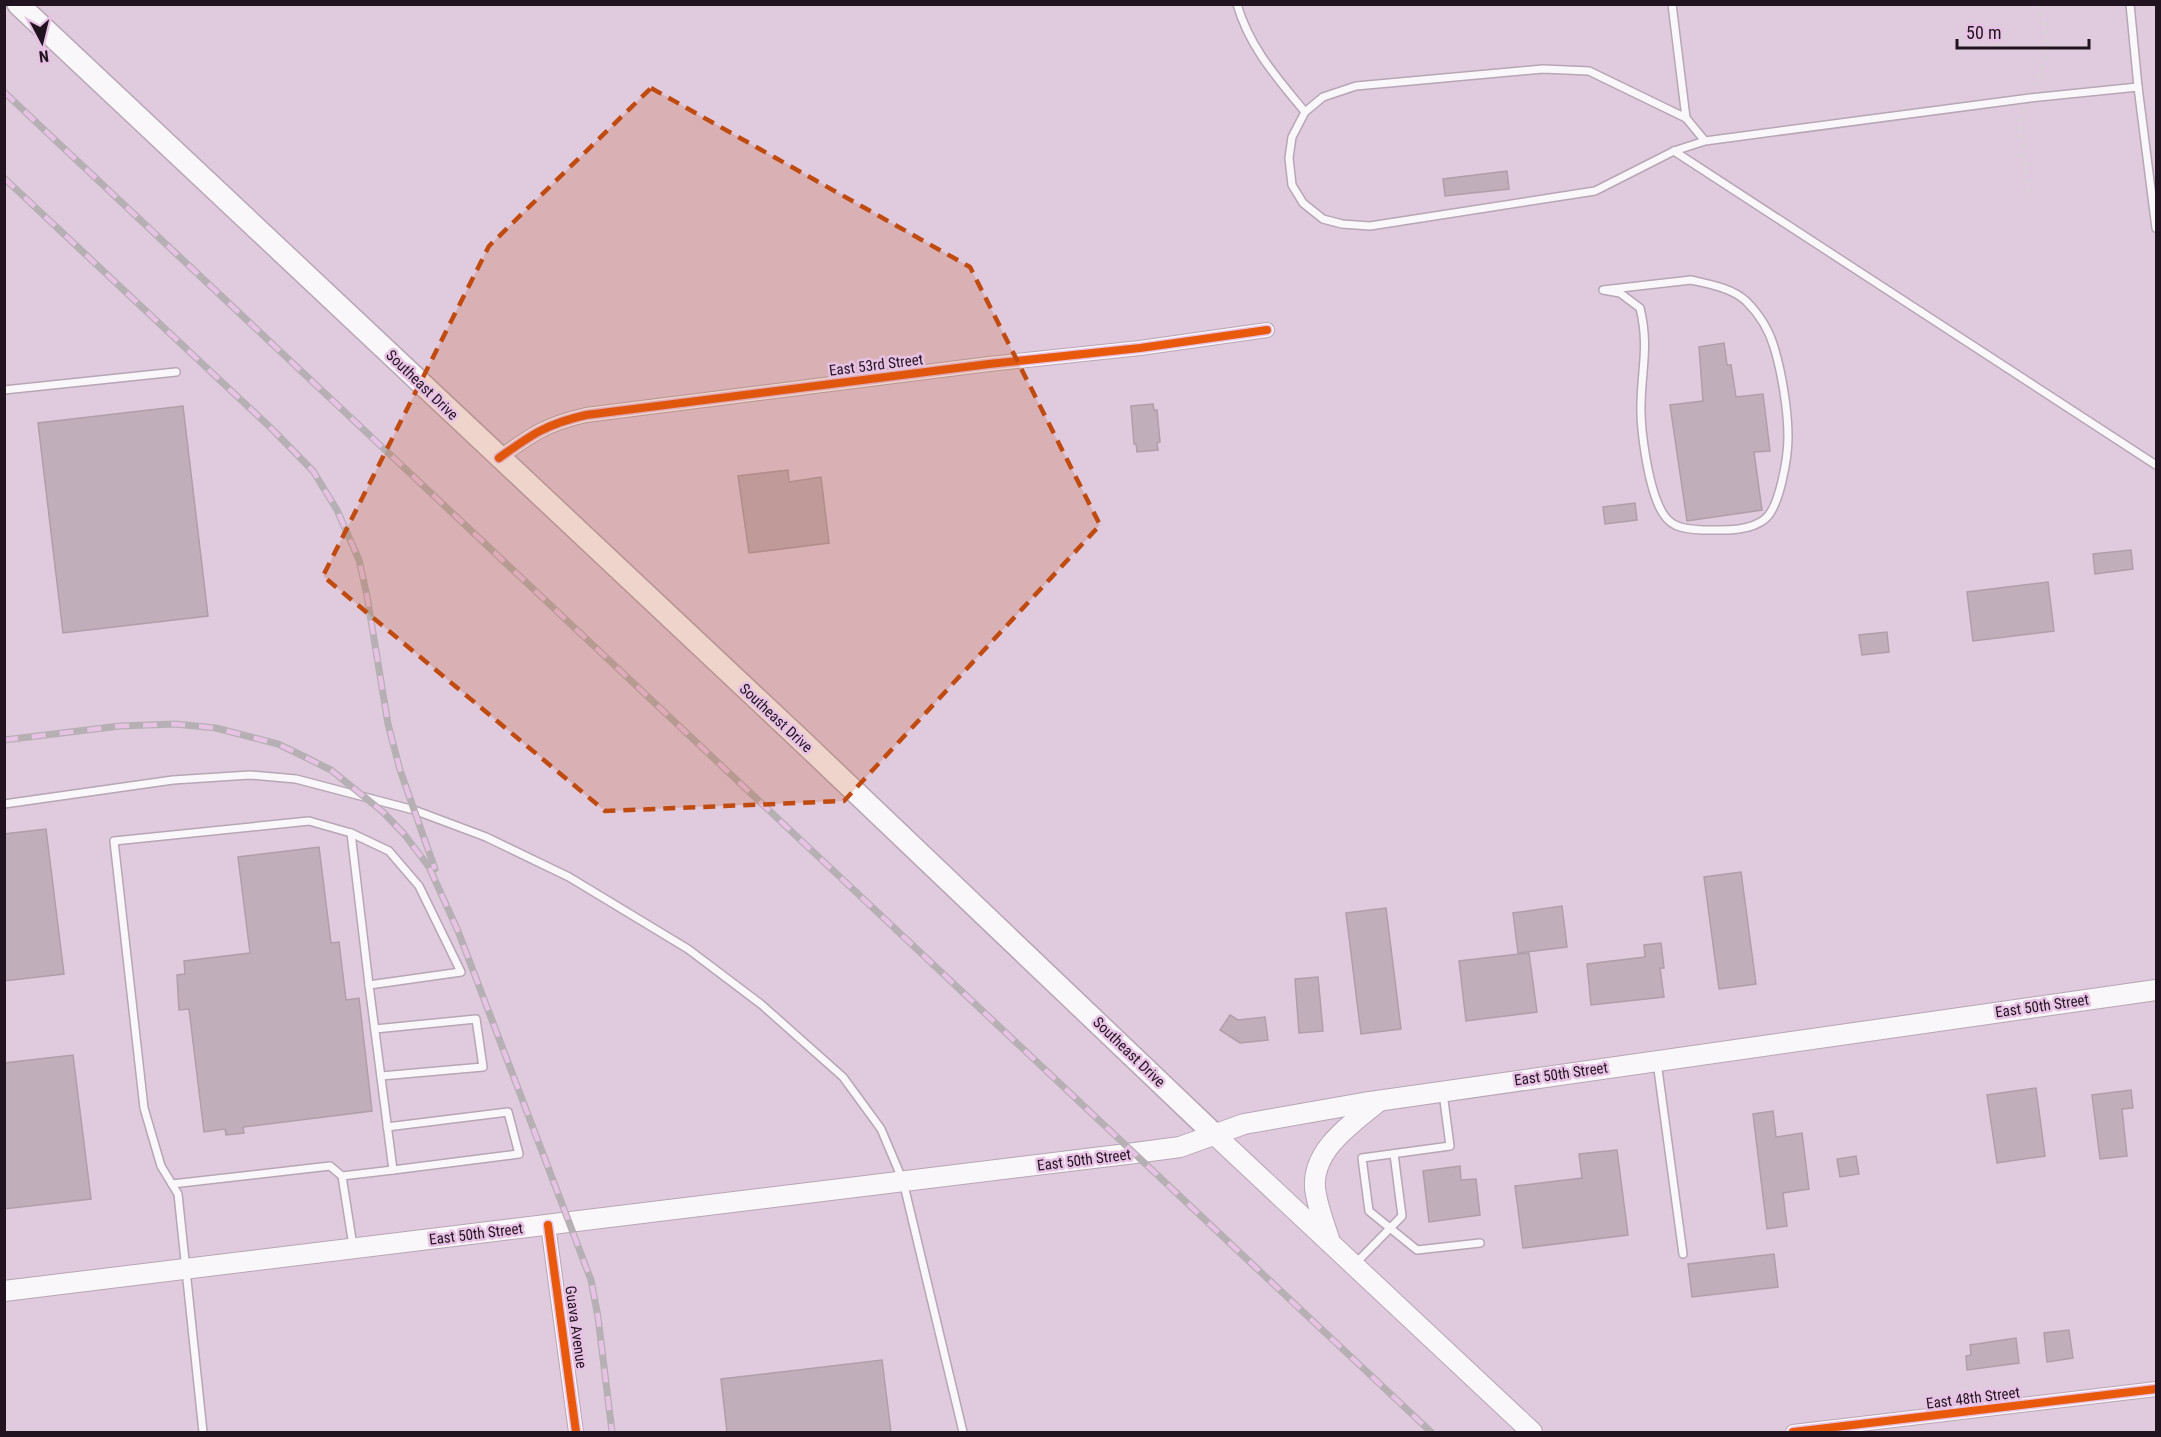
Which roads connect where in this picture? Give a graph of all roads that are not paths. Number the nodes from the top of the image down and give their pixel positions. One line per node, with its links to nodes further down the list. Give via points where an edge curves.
1 (18, 4): 15 (main road, Southeast Drive)
2 (1237, 4): 6 (lane, via 1259,56)
3 (1672, 4): 7 (lane)
4 (2130, 4): 5 (lane)
5 (2138, 87): 8 (lane); 10 (lane)
6 (1305, 112): 7 (lane, via 1323,97 1356,86 1543,69 1589,71); 9 (lane, via 1292,137 1289,158 1293,185 1303,203 1323,219 1342,224 1370,226 1595,190)
7 (1686, 117): 8 (lane)
8 (1705, 141): 9 (lane)
9 (1674, 152): 16 (lane)
10 (2157, 228)
11 (1604, 290): 11 (lane, via 1620,293 1640,308 1646,349 1641,405 1644,438 1649,473 1665,519 1676,526 1714,530 1750,526 1765,519 1775,504 1788,438 1774,347 1762,320 1744,299 1717,285 1691,280)
12 (1267, 330): 15 (street, East 53rd Street, via 586,415 535,432)
13 (176, 372): 14 (lane)
14 (4, 390)
15 (499, 459): 27 (main road, Southeast Drive)
16 (2157, 465)
17 (4, 804): 31 (lane, via 173,780 250,775 296,779 405,808 486,837 569,877 688,949 762,1005 843,1077 881,1129)
18 (351, 833): 19 (lane); 19 (lane, via 389,851 419,886 461,972); 32 (lane, via 309,821 114,841 144,1107 161,1166)
19 (369, 985): 21 (lane)
20 (2157, 990): 22 (main road, East 50th Street)
21 (375, 1029): 23 (lane); 23 (lane, via 476,1019 483,1066)
22 (1657, 1060): 24 (main road, East 50th Street); 38 (lane)
23 (381, 1076): 26 (lane)
24 (1443, 1091): 25 (main road, East 50th Street); 28 (lane, via 1450,1146)
25 (1380, 1100): 27 (main road, East 50th Street, via 1244,1124); 36 (main road, via 1333,1142 1320,1162 1315,1186)
26 (387, 1127): 29 (lane); 29 (lane, via 508,1112 519,1154)
27 (1214, 1134): 31 (main road, East 50th Street, via 1180,1147); 36 (main road, Southeast Drive)
28 (1394, 1154): 34 (lane, via 1401,1216); 34 (lane, via 1362,1158 1369,1211)
29 (393, 1170): 30 (lane)
30 (342, 1176): 32 (lane, via 330,1166); 37 (lane)
31 (903, 1181): 33 (main road, East 50th Street); 45 (lane)
32 (172, 1184): 40 (lane, via 178,1194)
33 (548, 1225): 37 (main road, East 50th Street); 44 (street, Guava Avenue)
34 (1390, 1228): 35 (lane, via 1417,1250); 39 (lane)
35 (1480, 1243)
36 (1331, 1245): 39 (main road, Southeast Drive)
37 (353, 1249): 40 (main road, East 50th Street)
38 (1683, 1254)
39 (1354, 1266): 46 (main road, Southeast Drive)
40 (186, 1269): 41 (main road, East 50th Street); 43 (lane)
41 (4, 1291)
42 (2157, 1389): 47 (street, East 48th Street)
43 (203, 1432)
44 (576, 1432)
45 (963, 1432)
46 (1532, 1432)
47 (1793, 1432)

